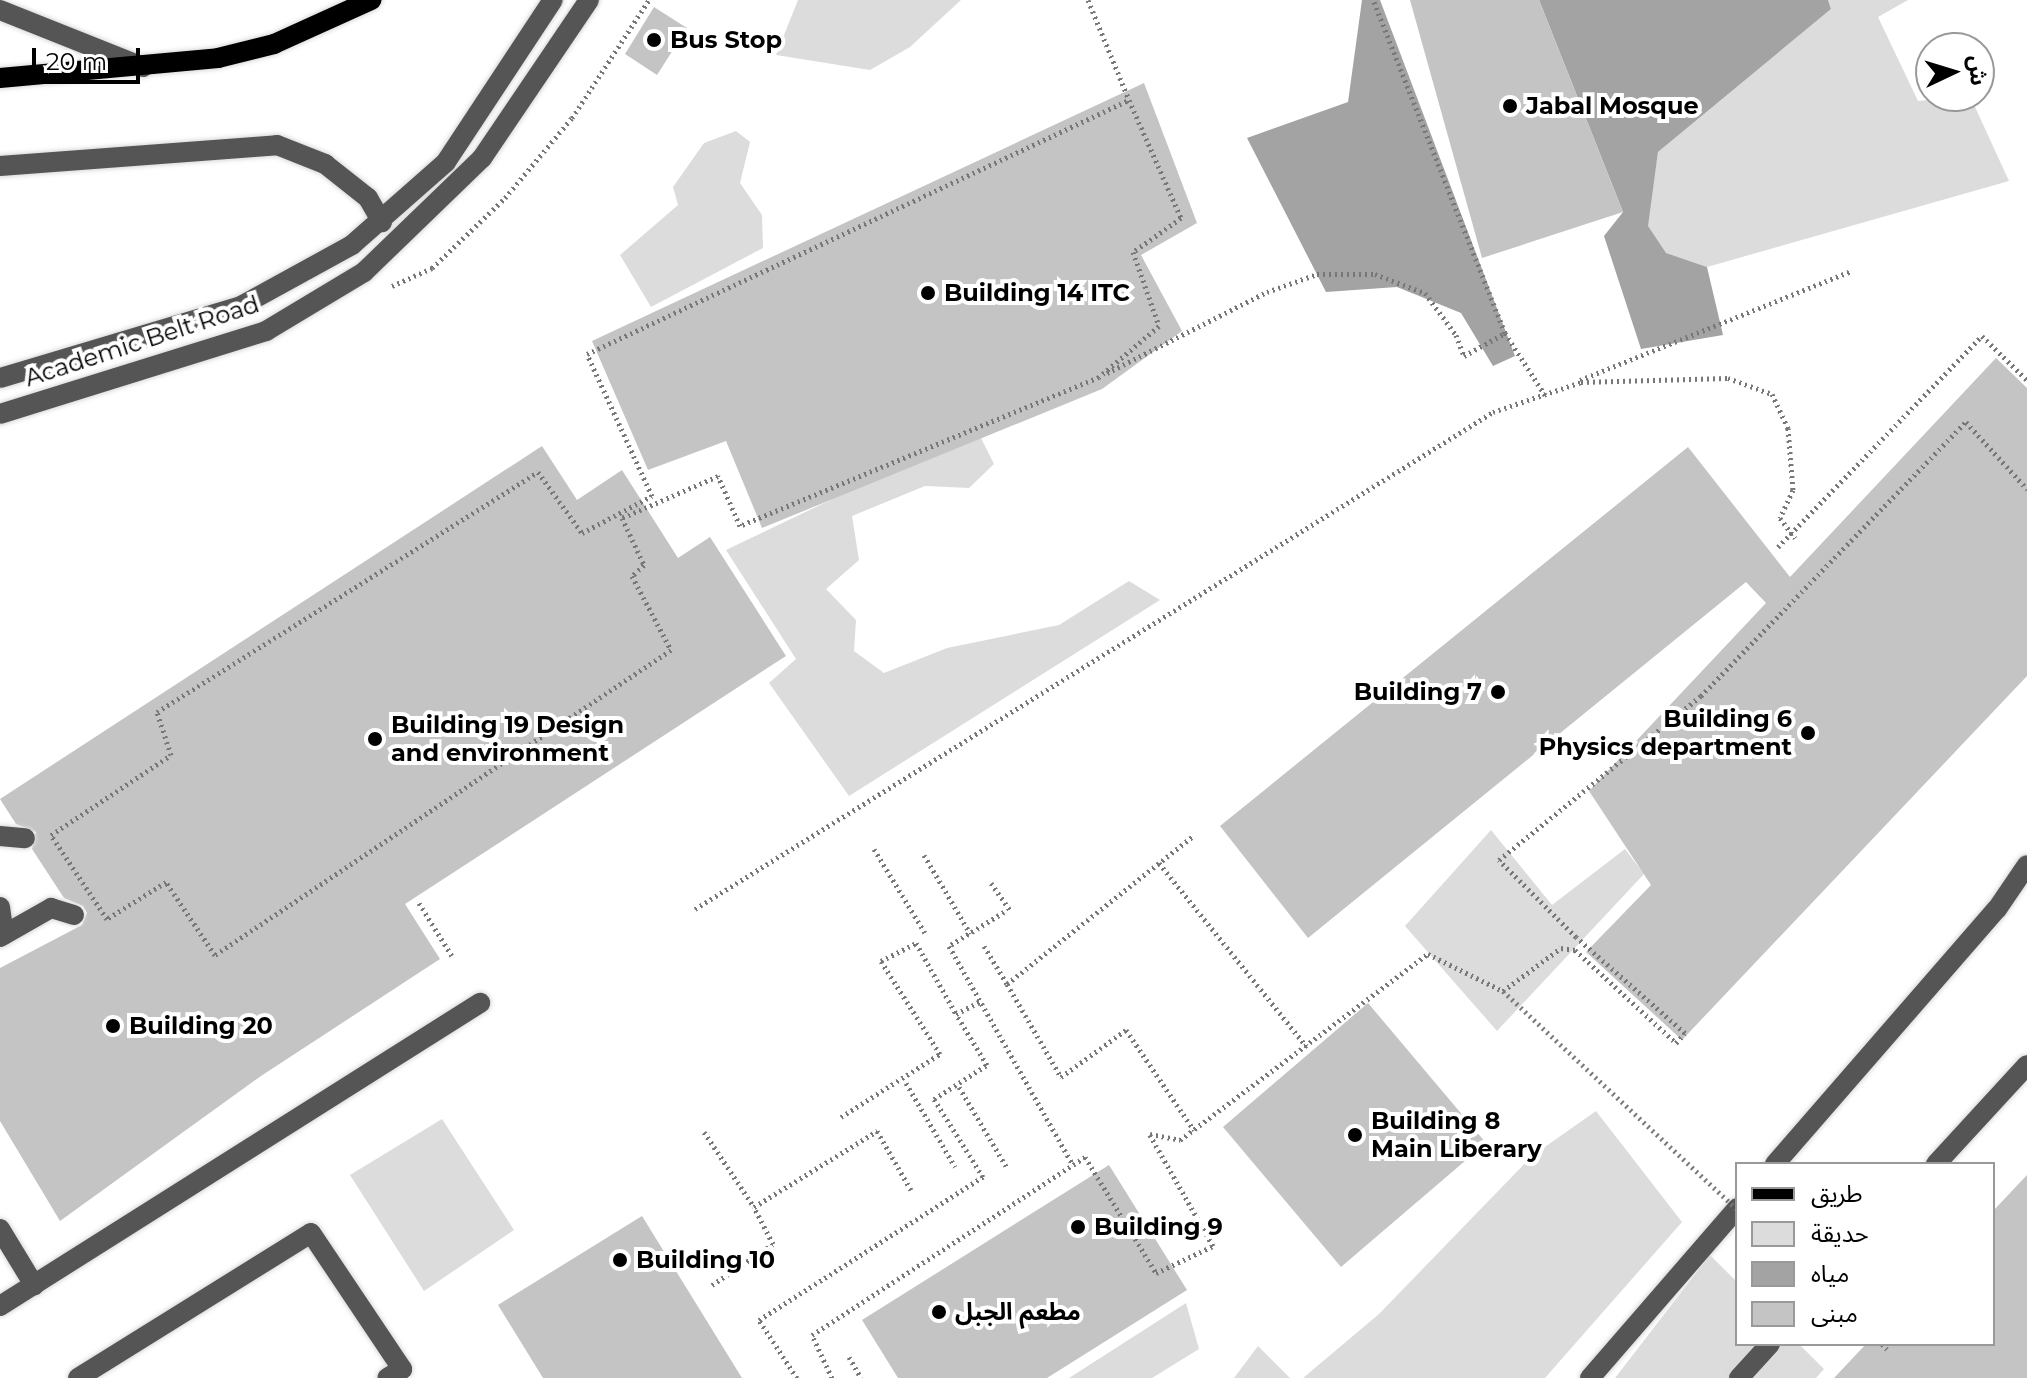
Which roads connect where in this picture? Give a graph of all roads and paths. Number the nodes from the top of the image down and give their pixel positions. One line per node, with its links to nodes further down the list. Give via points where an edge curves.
1 (371, 0): 7 (main road, via 274,44)
2 (553, 0): 11 (street, Academic Belt Road, via 446,162)
3 (589, 0): 18 (street, Academic Belt Road, via 482,158 364,272 266,331)
4 (1088, 0): 9 (path)
5 (1373, 0): 13 (path)
6 (0, 10): 7 (street)
7 (143, 67): 8 (main road)
8 (0, 78)
9 (1129, 100): 14 (path, via 1181,218 1133,252 1159,326); 14 (path, via 587,354 652,496 582,533 538,472 157,712 171,755 51,835 107,919 166,882 215,955 671,650 632,576 644,565 622,518 718,476 740,526)
10 (0, 166): 11 (street, via 277,145 325,164 368,198)
11 (382, 222): 15 (street, Academic Belt Road, via 303,275 241,306)
12 (1851, 271): 17 (path)
13 (1505, 333): 14 (path, via 1464,356 1456,335 1425,293 1375,274 1317,274 1267,292); 17 (path)
14 (1099, 377)
15 (0, 378)
16 (2027, 380): 21 (path, via 1982,336)
17 (1542, 396): 20 (path, via 1581,382 1728,378 1772,394 1788,428 1793,490 1780,518); 32 (path, via 1493,412)
18 (0, 414)
19 (2027, 489): 42 (path, via 1966,422 1701,696 1499,860 1685,1033 1676,1043 1575,950 1561,948)
20 (1795, 538)
21 (1778, 547)
22 (1194, 835): 27 (path)
23 (0, 836): 24 (street)
24 (25, 838)
25 (874, 849): 36 (path)
26 (924, 855): 37 (path)
27 (1159, 863): 41 (path); 46 (path)
28 (2027, 865): 53 (street, via 1997,909)
29 (991, 883): 34 (path)
30 (419, 903): 40 (path)
31 (0, 907): 38 (street)
32 (695, 909)
33 (1004, 912): 37 (path)
34 (1011, 912)
35 (74, 915): 38 (street, via 51,908)
36 (925, 933)
37 (970, 933): 43 (path, via 949,946)
38 (2, 936)
39 (984, 946): 41 (path)
40 (452, 956)
41 (1007, 984): 51 (path, via 1061,1077 1126,1030)
42 (1503, 991): 46 (path, via 1428,954); 60 (path, bridge)
43 (982, 1001): 45 (path); 55 (path)
44 (480, 1003): 63 (street)
45 (956, 1014): 50 (path, via 916,943 881,961 940,1054); 70 (path, via 987,1065 934,1099 983,1177 759,1320)
46 (1306, 1046): 51 (path)
47 (2027, 1065): 54 (street)
48 (906, 1083): 56 (path)
49 (959, 1087): 57 (path)
50 (841, 1117)
51 (1194, 1130): 55 (path, via 1180,1140 1150,1134 1213,1246 1156,1273 1085,1157)
52 (704, 1132): 59 (path)
53 (1777, 1162)
54 (1938, 1162)
55 (1073, 1165): 71 (path, via 812,1335)
56 (955, 1167)
57 (1007, 1168)
58 (911, 1190): 59 (path, via 877,1131)
59 (754, 1207): 64 (path, via 773,1244)
60 (1735, 1207)
61 (1735, 1211): 73 (street)
62 (0, 1229): 63 (street)
63 (34, 1285): 65 (street)
64 (712, 1285)
65 (0, 1306)
66 (1768, 1346): 74 (street)
67 (849, 1357): 72 (path)
68 (78, 1378): 69 (street, via 311,1233 402,1369)
69 (387, 1378)
70 (797, 1378)
71 (832, 1378)
72 (861, 1378)
73 (1590, 1378)
74 (1739, 1378)

